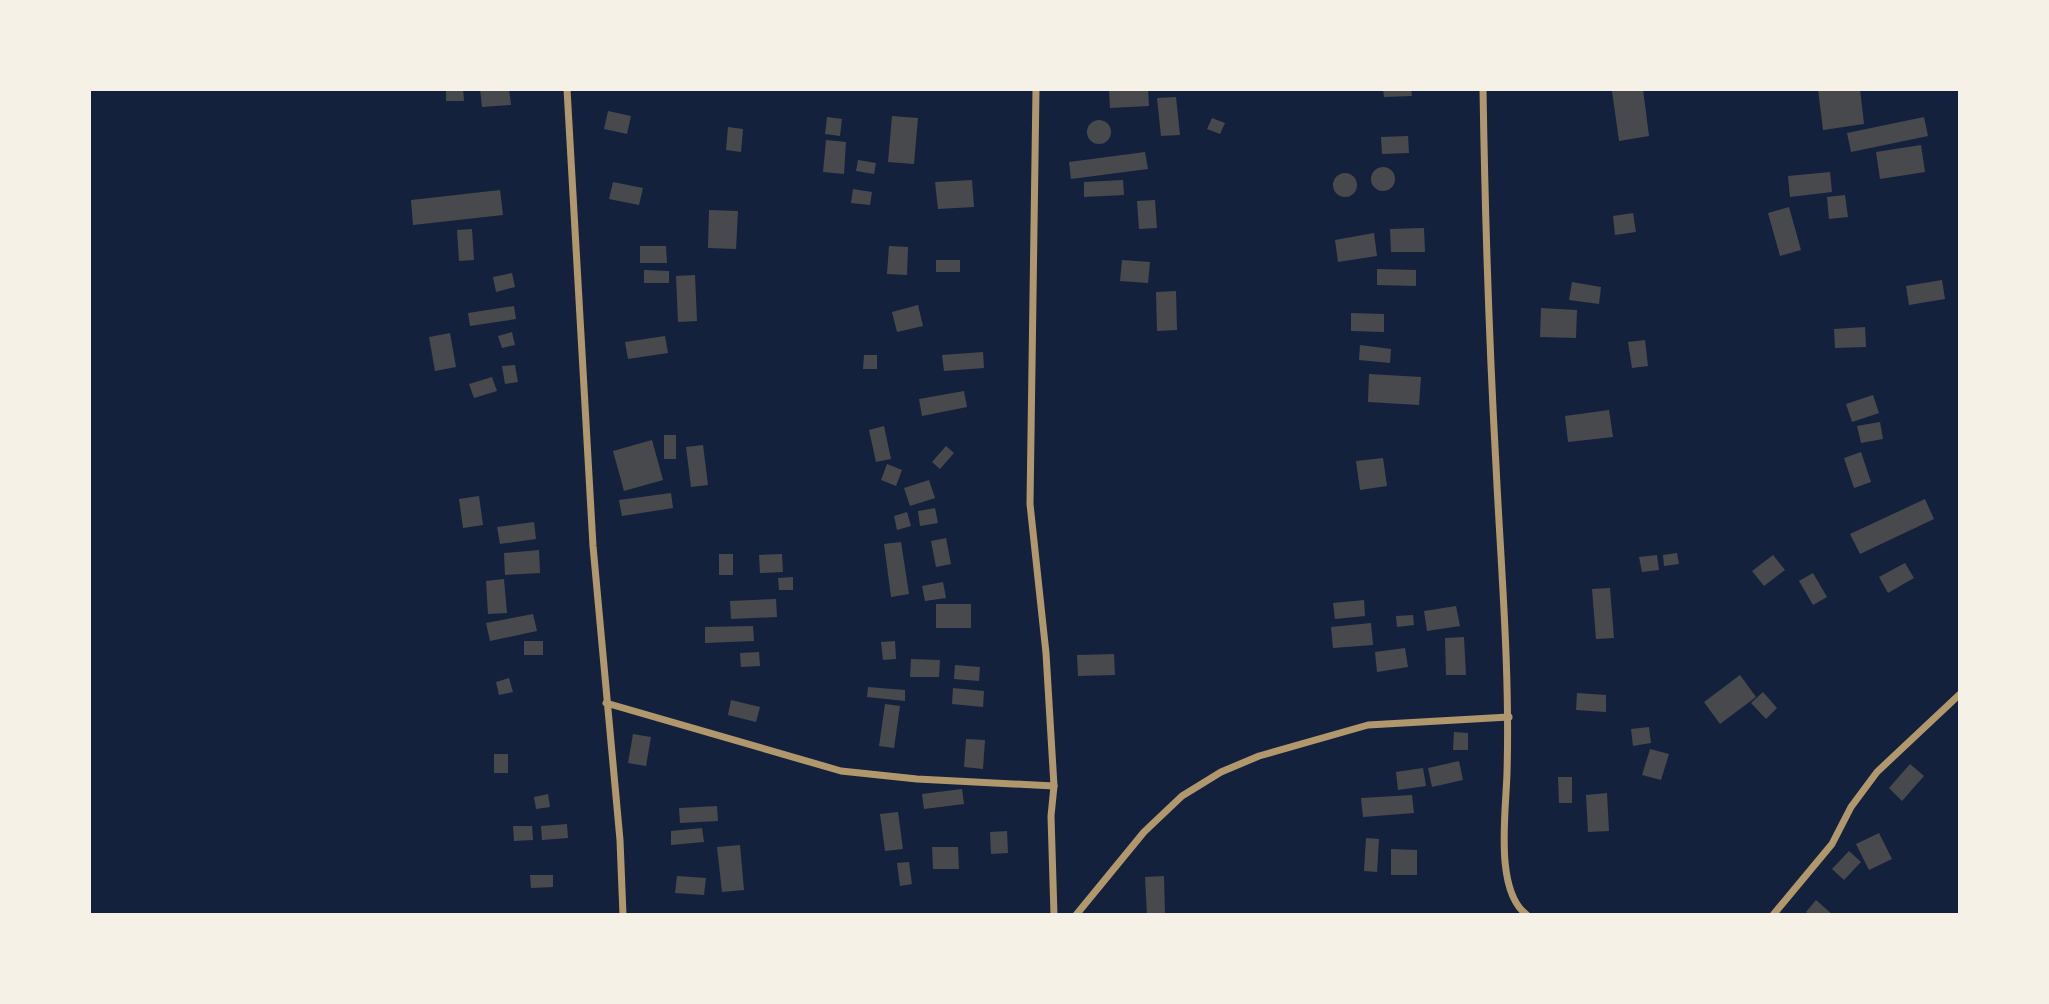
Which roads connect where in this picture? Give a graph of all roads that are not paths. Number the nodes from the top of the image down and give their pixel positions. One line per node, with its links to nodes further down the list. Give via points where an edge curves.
1 (567, 89): 5 (street)
2 (1036, 89): 7 (street, via 1030,504)
3 (1483, 89): 6 (street, via 1487,295)
4 (1960, 694): 13 (street, via 1877,772 1832,844)
5 (606, 703): 7 (street, via 841,771); 9 (street)
6 (1509, 717): 8 (street, via 1505,864); 11 (street, via 1368,725 1259,756 1221,772 1182,796 1144,832)
7 (1054, 786): 10 (street)
8 (1517, 912): 12 (street)
9 (623, 915)
10 (1054, 915)
11 (1076, 915)
12 (1527, 915)
13 (1773, 915)

